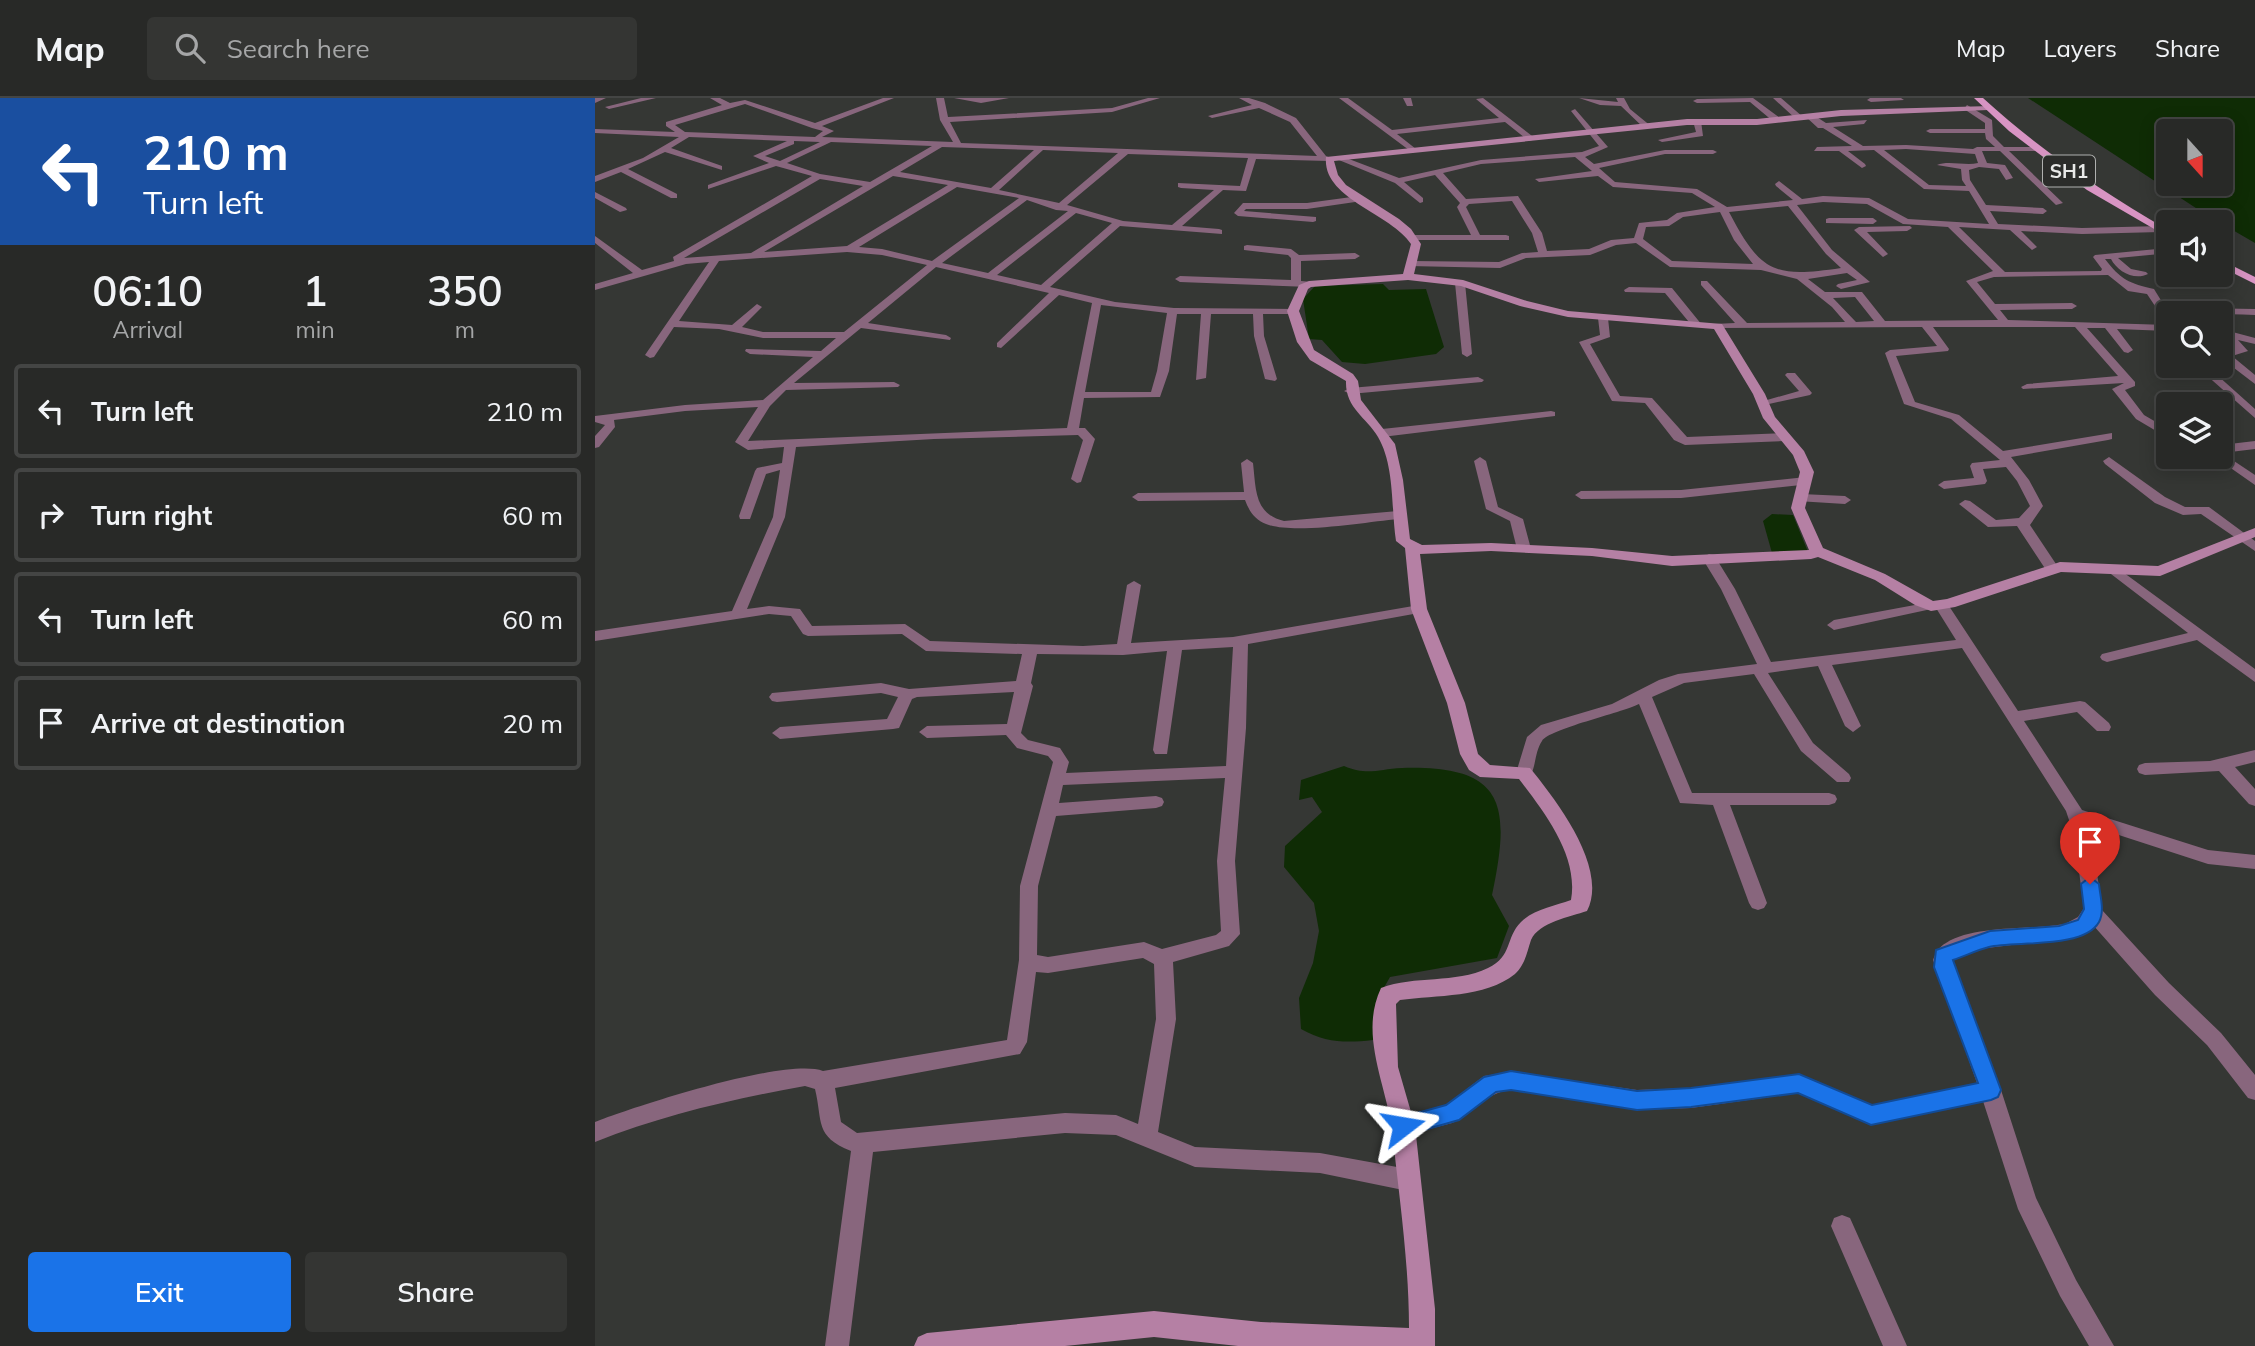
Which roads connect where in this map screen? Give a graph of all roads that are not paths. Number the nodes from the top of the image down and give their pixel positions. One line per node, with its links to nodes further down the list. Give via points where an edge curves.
1 (602, 98): 19 (street)
2 (628, 98): 3 (street, via 606,109)
3 (652, 98)
4 (714, 98): 23 (street)
5 (762, 98): 22 (street)
6 (890, 98): 37 (street)
7 (940, 98): 32 (street)
8 (958, 98): 9 (street, via 981,102)
9 (1005, 98)
10 (1156, 98): 32 (street, via 1112,110)
11 (1243, 98): 24 (street)
12 (1343, 98): 41 (street)
13 (1583, 98): 20 (street, via 1600,103)
14 (1777, 98): 30 (street)
15 (1978, 98): 26 (main road, SH1)
16 (1480, 99): 31 (street)
17 (1899, 99): 18 (street); 27 (street)
18 (1871, 100)
19 (595, 101)
20 (1622, 101): 38 (street)
21 (1697, 101): 33 (street, via 1752,100)
22 (747, 103): 23 (street); 37 (street)
23 (729, 105): 44 (street, via 669,125)
24 (1262, 105): 29 (street); 65 (street, via 1293,120)
25 (1967, 107): 26 (street); 27 (street); 40 (street, via 1989,122)
26 (1988, 108): 57 (main road, SH1)
27 (1911, 110): 30 (street)
28 (1575, 111): 43 (street)
29 (1212, 116)
30 (1804, 117): 33 (street); 36 (street)
31 (1507, 119): 41 (street); 46 (street)
32 (944, 120): 50 (street)
33 (1777, 120): 34 (street)
34 (1697, 121): 38 (street); 48 (street, via 1700,134)
35 (1864, 122): 36 (street)
36 (1821, 125): 55 (street)
37 (815, 126): 45 (street, via 830,131)
38 (1648, 127): 43 (street)
39 (1930, 131): 40 (street)
40 (1988, 131): 56 (street)
41 (1391, 132): 60 (street)
42 (595, 133): 44 (street)
43 (1592, 133): 46 (street); 63 (street, via 1604,147)
44 (687, 134): 45 (street); 53 (street)
45 (805, 139): 47 (street); 66 (street, via 757,155)
46 (1532, 139): 60 (street)
47 (830, 140): 49 (street); 66 (street)
48 (1662, 140)
49 (941, 144): 50 (street); 75 (street)
50 (958, 144): 51 (street)
51 (1041, 148): 59 (street); 88 (street)
52 (1876, 148): 55 (street); 62 (street); 87 (street, via 1927,187)
53 (665, 149): 71 (street); 72 (street)
54 (1818, 149): 58 (street)
55 (1863, 149): 58 (street)
56 (2001, 149): 57 (street); 62 (street); 96 (street)
57 (2039, 149): 110 (main road, SH1, via 2096,192)
58 (1842, 150): 69 (street)
59 (1126, 151): 64 (street); 97 (street)
60 (1413, 151): 65 (street)
61 (1713, 152): 73 (street, via 1665,152)
62 (1977, 152): 68 (street)
63 (1580, 154): 73 (street); 74 (street, via 1487,161)
64 (1253, 156): 65 (street); 86 (street, via 1244,188)
65 (1330, 158): 80 (street); 92 (street, via 1338,184)
66 (777, 163): 76 (street); 85 (street)
67 (1941, 165): 70 (street)
68 (1980, 165): 70 (street); 78 (street, via 2003,167)
69 (1862, 166)
70 (1968, 167): 87 (street, via 1966,180)
71 (719, 168)
72 (623, 170): 77 (street); 90 (street)
73 (1595, 170): 79 (street); 99 (street, via 1617,185 1694,191)
74 (1437, 172): 80 (street); 94 (street)
75 (892, 173): 81 (street); 83 (street)
76 (819, 176): 83 (street); 134 (street)
77 (597, 177)
78 (2009, 178)
79 (1539, 179)
80 (1398, 181): 93 (street)
81 (956, 184): 88 (street); 123 (street)
82 (1779, 184): 95 (street)
83 (871, 185): 127 (street)
84 (1181, 185): 86 (street)
85 (711, 187)
86 (1221, 188): 111 (street)
87 (1972, 189): 98 (street)
88 (993, 190): 91 (street)
89 (595, 195): 100 (street)
90 (674, 196)
91 (1026, 197): 97 (street); 132 (street)
92 (1359, 199): 103 (street, via 1307,206 1243,206 1238,213); 115 (street)
93 (1420, 200)
94 (1466, 202): 116 (street, via 1461,207); 125 (street, via 1514,198 1537,233)
95 (1796, 203): 99 (street); 109 (street, via 1873,202); 137 (street, via 1829,253)
96 (2059, 204)
97 (1059, 208): 102 (street)
98 (1985, 208): 101 (street); 107 (street)
99 (1723, 209): 120 (street, via 1642,225); 135 (street, via 1739,240)
100 (623, 210)
101 (2043, 211)
102 (1072, 212): 105 (street); 144 (street)
103 (1313, 219)
104 (1829, 221): 109 (street)
105 (1119, 223): 111 (street); 151 (street)
106 (1949, 223): 107 (street); 109 (street); 141 (street, via 2000,272)
107 (1994, 225): 108 (street)
108 (2011, 226): 112 (street); 121 (street)
109 (1905, 227): 126 (street, via 1859,230)
110 (2156, 227)
111 (1174, 228): 113 (street)
112 (2114, 231): 114 (street); 118 (street)
113 (1219, 232)
114 (2156, 232)
115 (1413, 238): 116 (street); 133 (street)
116 (1477, 238): 117 (street)
117 (1506, 238)
118 (2122, 238)
119 (595, 239): 139 (street)
120 (1638, 240): 125 (street, via 1590,251); 135 (street, via 1669,264)
121 (2032, 247)
122 (1247, 248): 131 (street, via 1287,251)
123 (849, 249): 127 (street); 132 (street)
124 (2156, 252): 129 (street, via 2135,249)
125 (1543, 254): 133 (street, via 1500,265)
126 (1883, 254)
127 (751, 255): 130 (street)
128 (1355, 256): 131 (street)
129 (2111, 256): 138 (street, via 2097,258); 140 (street, via 2128,272)
130 (717, 258): 134 (street); 165 (street)
131 (1296, 258): 147 (street)
132 (934, 264): 144 (street); 168 (street)
133 (1412, 264): 142 (street)
134 (664, 266): 139 (street)
135 (1761, 267): 143 (street)
136 (2233, 269): 146 (main road)
137 (1849, 270): 143 (street); 153 (street, via 1865,282)
138 (2107, 271): 141 (street); 163 (street, via 2132,289 2150,291 2159,304 2197,311)
139 (639, 273): 150 (street)
140 (2143, 274)
141 (1997, 275): 158 (street, via 1971,281)
142 (1408, 277): 147 (street); 148 (street)
143 (1800, 277): 153 (street)
144 (988, 278): 151 (street)
145 (1179, 279): 147 (street)
146 (2255, 281)
147 (1302, 283): 160 (street)
148 (1460, 283): 164 (street, via 1524,304); 188 (street)
149 (1704, 283): 173 (street)
150 (595, 287)
151 (1041, 290): 154 (street)
152 (1629, 290): 169 (street, via 1668,290)
153 (1819, 292): 174 (street); 178 (street, via 1858,294)
154 (1055, 293): 155 (street); 183 (street)
155 (1097, 302): 159 (street); 202 (street)
156 (2072, 306): 158 (street)
157 (757, 307): 175 (street)
158 (1992, 307): 166 (street)
159 (1172, 311): 161 (street); 202 (street, via 1156,394)
160 (1293, 311): 162 (street); 201 (street, via 1306,349 1348,375)
161 (1206, 312): 162 (street); 192 (street)
162 (1258, 312): 194 (street, via 1259,336)
163 (2255, 312)
164 (1603, 318): 169 (street); 211 (street, via 1607,336 1584,342 1616,399 1648,400 1685,441)
165 (672, 324): 175 (street); 189 (street)
166 (2006, 324): 167 (street); 170 (street)
167 (2078, 324): 171 (street); 195 (street)
168 (859, 325): 177 (street); 180 (street)
169 (1697, 325): 172 (street)
170 (1926, 325): 178 (street); 178 (street, via 1944,349)
171 (2108, 325): 176 (street); 184 (street)
172 (1718, 326): 173 (street); 204 (street)
173 (1744, 326): 174 (street)
174 (1854, 326): 178 (street)
175 (735, 328): 177 (street, via 760,334)
176 (2156, 328)
177 (848, 335): 187 (street)
178 (1883, 336): 216 (street, via 1910,404 1955,417)
179 (2233, 336): 181 (street)
180 (946, 338)
181 (2255, 341)
182 (2233, 342): 186 (street, via 2243,351)
183 (1001, 345)
184 (2127, 349)
185 (750, 351): 187 (street)
186 (2233, 352)
187 (825, 354): 199 (street)
188 (1467, 354)
189 (650, 355)
190 (2233, 362): 197 (street)
191 (1791, 375): 204 (street, via 1806,393)
192 (1200, 378)
193 (2214, 378): 206 (street)
194 (1271, 379)
195 (2126, 379): 200 (street); 207 (street, via 2130,386 2118,389 2140,417)
196 (1478, 380): 201 (street)
197 (2255, 381)
198 (894, 386): 199 (street)
199 (783, 387): 203 (street)
200 (2027, 387)
201 (1350, 391): 209 (street, via 1363,414)
202 (1079, 395): 208 (street)
203 (767, 403): 212 (street, via 741,444); 213 (street, via 595,419 611,421)
204 (1764, 404): 211 (street)
205 (1551, 414): 209 (street)
206 (2255, 415)
207 (2156, 427)
208 (1072, 431): 212 (street); 222 (street, via 1089,436)
209 (1382, 433): 232 (street, via 1388,444)
210 (2108, 436): 216 (street, via 2005,454)
211 (1785, 437): 223 (street, via 1799,454)
212 (791, 443): 220 (street)
213 (595, 444)
214 (2255, 445): 215 (street)
215 (2233, 448)
216 (2005, 460): 225 (street, via 1976,466 1981,481); 234 (street, via 2038,506)
217 (1480, 461): 238 (street, via 1492,509 1516,519)
218 (2109, 461): 235 (street, via 2160,500 2183,511 2204,510)
219 (1247, 463): 227 (street)
220 (788, 465): 233 (street, via 761,471); 246 (street, via 779,517)
221 (2233, 465): 224 (street)
222 (1077, 480)
223 (1806, 481): 226 (street, via 1681,494); 229 (street)
224 (2255, 481)
225 (1944, 485)
226 (1581, 495)
227 (1251, 496): 228 (street); 232 (street, via 1263,519 1284,525)
228 (1138, 497)
229 (1801, 498): 230 (street); 239 (street, via 1798,508)
230 (1845, 499)
231 (1965, 504): 234 (street, via 1993,524)
232 (1398, 515): 236 (street, via 1403,541)
233 (745, 516)
234 (2023, 522): 241 (street)
235 (2248, 535): 237 (street); 242 (street, via 2160,571)
236 (1412, 546): 238 (street, via 1419,550); 245 (street)
237 (2255, 547)
238 (1524, 549): 240 (street, via 1672,561)
239 (1817, 551): 240 (street, via 1811,555); 244 (street)
240 (1709, 558): 257 (street, via 1728,589)
241 (2053, 570): 242 (street); 244 (street)
242 (2116, 571): 248 (street)
243 (1134, 585): 253 (street)
244 (1936, 606): 247 (street); 251 (street)
245 (1419, 609): 250 (street); 274 (street, via 1475,765 1486,772)
246 (738, 614): 249 (street); 254 (street, via 795,612 808,631 905,629 926,646)
247 (1834, 625)
248 (2199, 635): 255 (street); 258 (street)
249 (595, 636)
250 (1241, 640): 252 (street); 273 (street)
251 (1968, 643): 256 (street); 263 (street)
252 (1175, 647): 253 (street); 269 (street)
253 (1123, 650): 254 (street)
254 (1030, 651): 259 (street)
255 (2106, 657)
256 (1823, 661): 257 (street); 264 (street)
257 (1762, 668): 261 (street, via 1683,678); 275 (street, via 1807,747)
258 (2255, 677)
259 (1025, 686): 260 (street); 266 (street)
260 (910, 694): 262 (street, via 881,688); 268 (street, via 893,724)
261 (1643, 695): 274 (street, via 1618,708 1547,729 1535,737); 277 (street, via 1686,799)
262 (777, 697)
263 (2015, 717): 265 (street, via 2080,706); 282 (street)
264 (1853, 726)
265 (2103, 727)
266 (1013, 729): 267 (street); 276 (street, via 1023,744 1059,755)
267 (927, 732)
268 (780, 733)
269 (1161, 750)
270 (2255, 756): 271 (street)
271 (2224, 765): 272 (street); 279 (street)
272 (2145, 769)
273 (1234, 772): 276 (street); 286 (street, via 1226,861 1231,934 1222,941)
274 (1524, 773): 291 (street, via 1541,793 1583,870 1585,893 1580,905 1529,926 1520,953 1503,971 1389,995 1385,1004 1387,1067)
275 (1843, 778)
276 (1057, 779): 281 (street)
277 (1719, 799): 278 (street); 284 (street)
278 (1829, 799)
279 (2255, 800)
280 (1156, 802): 281 (street)
281 (1049, 810): 287 (street, via 1029,886)
282 (2075, 814): 283 (street, via 2209,857); 285 (street, via 2083,835)
283 (2255, 862)
284 (1758, 903)
285 (2092, 912): 289 (street, via 2085,925 2074,930 1990,939 1943,956 1943,967); 290 (street, via 2214,1039)
286 (1161, 957): 287 (street, via 1144,950 1048,965); 293 (street, via 1165,1019)
287 (1028, 960): 288 (street, via 1013,1048)
288 (819, 1081): 292 (street, via 805,1077 714,1092 667,1104); 294 (street, via 827,1093 832,1130 840,1138)
289 (1991, 1090): 291 (street, via 1871,1115 1799,1084 1637,1100 1511,1080 1491,1083 1452,1113); 301 (street, via 2027,1201)
290 (2255, 1091)
291 (1403, 1126): 295 (street)
292 (595, 1132)
293 (1147, 1135): 294 (street, via 1116,1125 1065,1123); 295 (street, via 1195,1157 1320,1163)
294 (863, 1142): 298 (street)
295 (1408, 1180): 297 (street)
296 (1842, 1226): 300 (street)
297 (1422, 1344): 299 (street, via 1154,1324)
298 (837, 1346)
299 (927, 1346)
300 (1895, 1346)
301 (2102, 1346)

